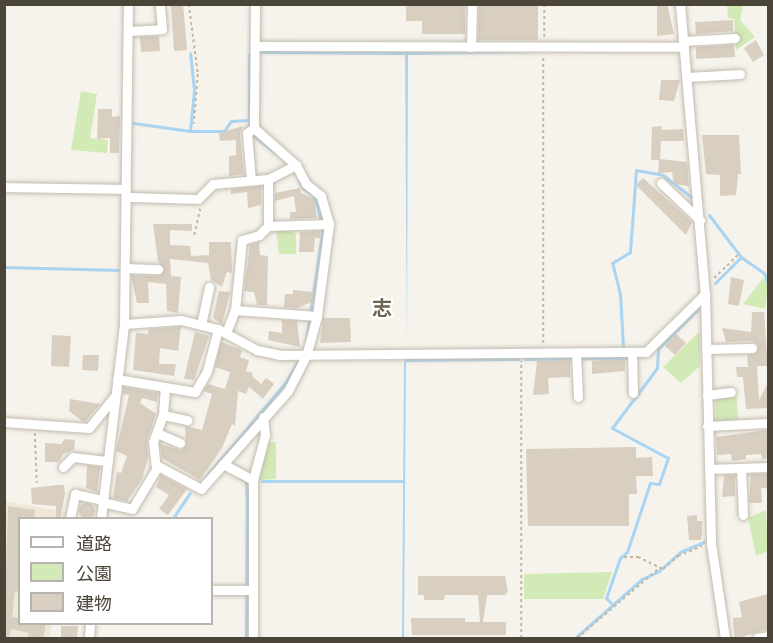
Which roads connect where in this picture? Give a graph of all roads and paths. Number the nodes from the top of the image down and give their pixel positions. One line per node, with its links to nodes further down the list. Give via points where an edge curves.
1 (128, 4): 8 (street)
2 (160, 4): 8 (street, via 162,29)
3 (189, 4): 16 (path, via 198,74)
4 (255, 4): 11 (street)
5 (472, 4): 12 (street)
6 (544, 4): 13 (path)
7 (680, 4): 10 (street)
8 (128, 30): 23 (street)
9 (735, 38): 10 (street)
10 (684, 44): 13 (street); 15 (street)
11 (255, 46): 12 (street); 17 (street)
12 (471, 47): 13 (street)
13 (543, 47): 44 (path)
14 (740, 74): 15 (street)
15 (687, 77): 25 (street)
16 (194, 124)
17 (254, 128): 18 (street); 20 (street, via 247,133)
18 (296, 165): 19 (street); 26 (street, via 306,184 321,196)
19 (268, 179): 20 (street); 27 (street)
20 (251, 180): 24 (street, via 213,184)
21 (661, 183): 25 (street)
22 (4, 187): 23 (street)
23 (126, 193): 24 (street); 30 (street)
24 (198, 199): 28 (path, via 200,219)
25 (700, 220): 33 (street)
26 (329, 224): 27 (street); 35 (street)
27 (268, 226): 34 (street, via 259,235 242,240)
28 (194, 235)
29 (739, 254): 33 (path)
30 (125, 268): 31 (street); 36 (street)
31 (158, 269)
32 (209, 286): 37 (street)
33 (704, 290): 40 (street); 41 (street, via 646,352)
34 (235, 310): 35 (street); 38 (street)
35 (316, 316): 45 (street)
36 (124, 324): 37 (street, via 181,320); 46 (street)
37 (201, 325): 38 (street)
38 (222, 331): 45 (street, via 257,350); 47 (street, via 195,392)
39 (752, 348): 40 (street)
40 (706, 349): 50 (street)
41 (632, 352): 42 (street); 49 (street)
42 (576, 353): 44 (street); 52 (street)
43 (521, 354): 44 (street); 45 (street); 82 (path)
44 (543, 354)
45 (306, 356): 54 (street, via 288,391)
46 (117, 379): 47 (street); 51 (street)
47 (165, 387): 53 (street)
48 (731, 392): 50 (street)
49 (633, 393)
50 (707, 395): 59 (street)
51 (114, 397): 58 (street, via 89,428); 62 (street)
52 (578, 397)
53 (164, 415): 55 (street); 60 (street)
54 (263, 417): 63 (street); 69 (street, via 265,435)
55 (187, 420)
56 (4, 422): 58 (street)
57 (768, 423): 59 (street)
58 (35, 424): 70 (path)
59 (707, 426): 68 (street)
60 (157, 433): 61 (street); 67 (street, via 153,442)
61 (180, 444)
62 (108, 461): 64 (street, via 73,457); 71 (street)
63 (223, 464): 67 (street, via 201,489 158,466); 69 (street)
64 (63, 467)
65 (768, 467): 66 (street)
66 (741, 468): 68 (street); 72 (street)
67 (156, 469): 71 (street, via 132,509)
68 (709, 469): 75 (street)
69 (253, 480): 79 (street)
70 (37, 483)
71 (102, 501): 73 (street, via 75,494); 74 (street)
72 (743, 515)
73 (70, 517)
74 (101, 517)
75 (711, 543): 77 (path); 84 (street)
76 (624, 557): 77 (path, via 638,557)
77 (658, 569): 83 (path)
78 (213, 590): 79 (street)
79 (253, 590): 81 (street)
80 (768, 636): 85 (street)
81 (252, 639)
82 (521, 639)
83 (577, 639)
84 (725, 639)
85 (757, 639)

